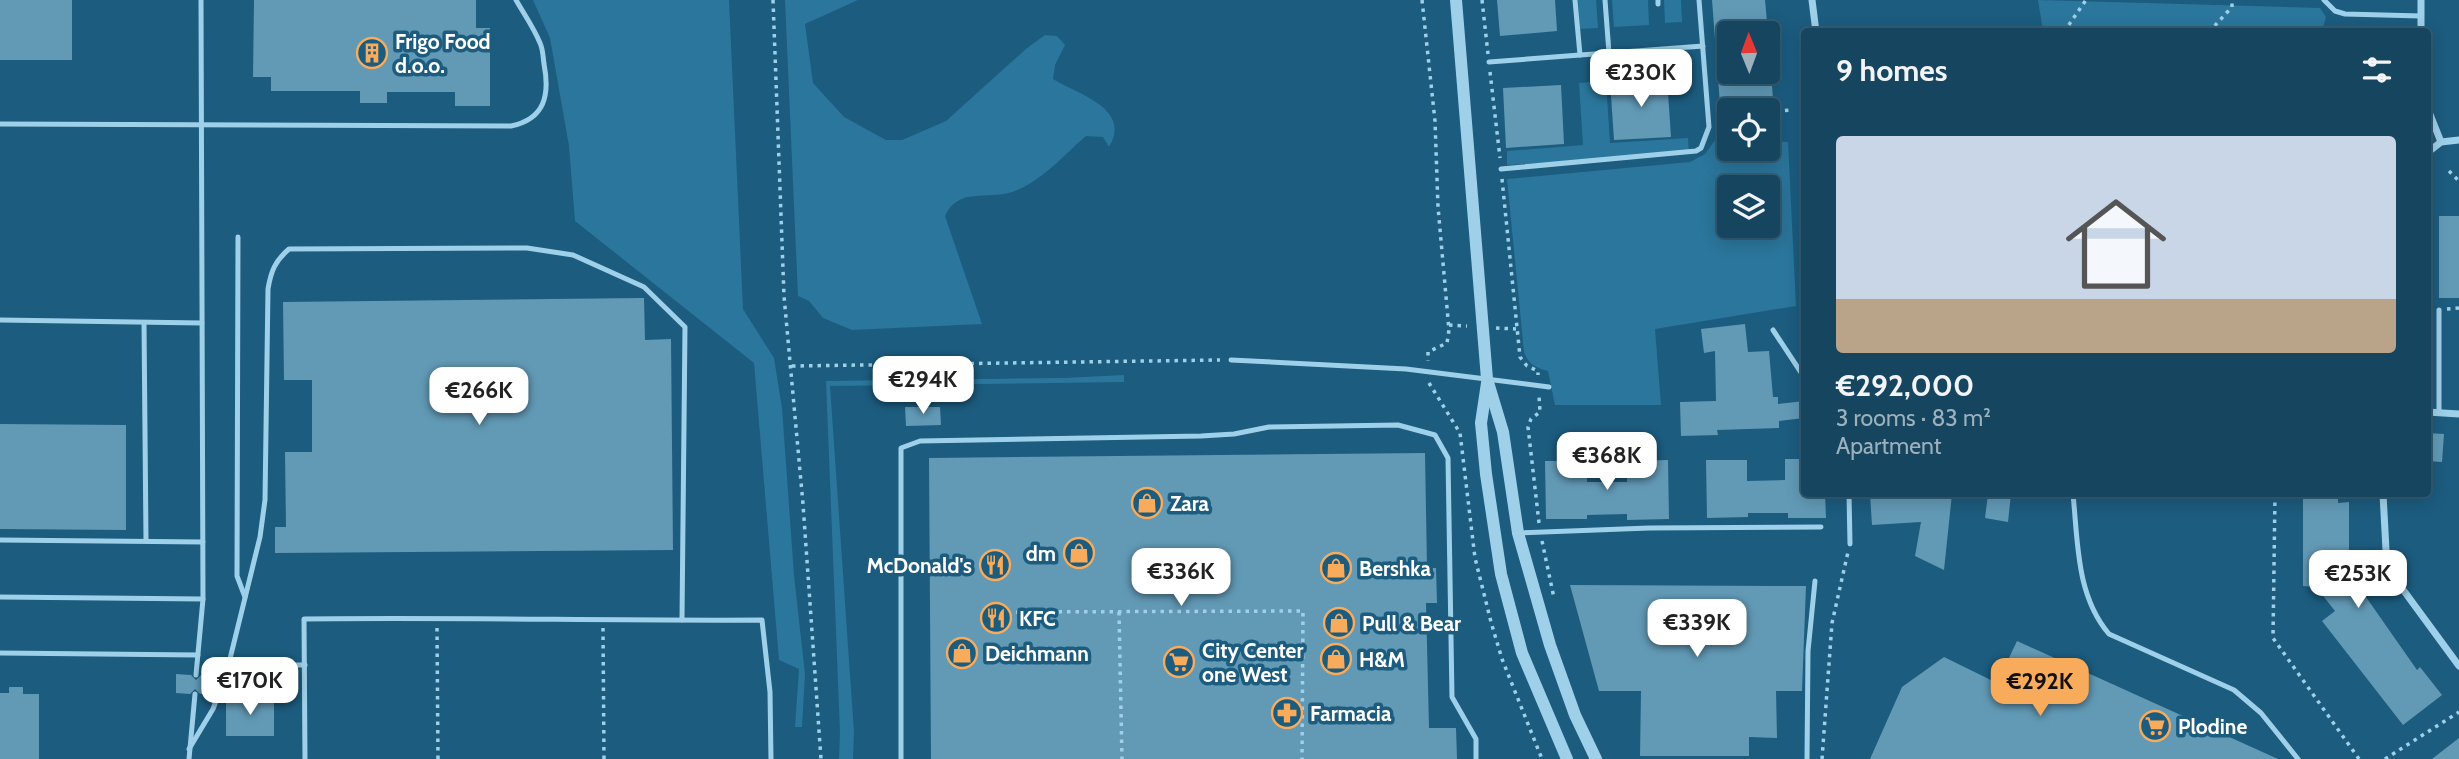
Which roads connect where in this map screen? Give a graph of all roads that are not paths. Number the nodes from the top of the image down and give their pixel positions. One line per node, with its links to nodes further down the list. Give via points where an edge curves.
1 (201, 0): 19 (lane)
2 (516, 0): 19 (lane, via 541,44 545,69 547,95 526,123)
3 (1456, 0): 32 (street)
4 (1575, 0): 15 (lane)
5 (1605, 0): 14 (lane)
6 (1699, 0): 13 (lane)
7 (1812, 0): 11 (street)
8 (2324, 0): 10 (lane, via 2345,14)
9 (2421, 0): 10 (street)
10 (2421, 16): 12 (street)
11 (1816, 28)
12 (2421, 28)
13 (1703, 46): 14 (lane); 23 (lane, via 1709,127 1701,148)
14 (1609, 53): 15 (lane)
15 (1580, 55): 16 (lane)
16 (1489, 62)
17 (2431, 117): 21 (street)
18 (0, 124): 19 (lane)
19 (202, 127): 28 (lane)
20 (2459, 140): 21 (street)
21 (2441, 142): 22 (street)
22 (2431, 150)
23 (1501, 169)
24 (238, 237): 48 (lane, via 237,576)
25 (2439, 310): 35 (lane)
26 (0, 320): 27 (lane)
27 (144, 323): 28 (lane); 43 (lane)
28 (202, 323): 44 (lane)
29 (1773, 330): 31 (lane)
30 (1231, 360): 32 (lane, via 1406,369)
31 (1801, 372)
32 (1488, 379): 33 (lane); 41 (street, via 1503,432); 64 (street, via 1481,423 1501,574 1522,653)
33 (1549, 387)
34 (2431, 412): 35 (street)
35 (2439, 412): 36 (street)
36 (2459, 414)
37 (1849, 497): 45 (lane)
38 (2073, 497): 67 (lane, via 2088,600 2109,634 2234,690 2261,713)
39 (2383, 497): 55 (street, via 2386,550 2393,576)
40 (1821, 527): 41 (lane)
41 (1518, 533): 65 (street, via 1550,645 1575,715)
42 (0, 540): 43 (lane)
43 (146, 541): 44 (lane)
44 (203, 542): 49 (lane)
45 (1850, 544)
46 (1815, 581): 66 (lane, via 1808,651)
47 (0, 597): 49 (lane)
48 (245, 597): 50 (lane, via 265,500 268,289 278,258 289,249 527,248 573,255 644,287 684,327); 53 (lane)
49 (203, 599): 52 (lane)
50 (682, 620): 54 (lane, via 304,619); 61 (lane, via 762,620)
51 (0, 653): 52 (lane)
52 (198, 655): 56 (lane)
53 (228, 665): 54 (lane); 58 (lane, via 213,709)
54 (305, 665): 60 (lane)
55 (2459, 666)
56 (196, 675)
57 (195, 694): 58 (lane)
58 (189, 749): 59 (lane)
59 (189, 759)
60 (305, 759)
61 (771, 759)
62 (901, 759): 63 (lane, via 901,448 920,441 1201,436 1269,427 1398,425 1435,435 1448,458 1452,697 1476,739)
63 (1476, 759)
64 (1567, 759)
65 (1597, 759)
66 (1807, 759)
67 (2298, 759)

